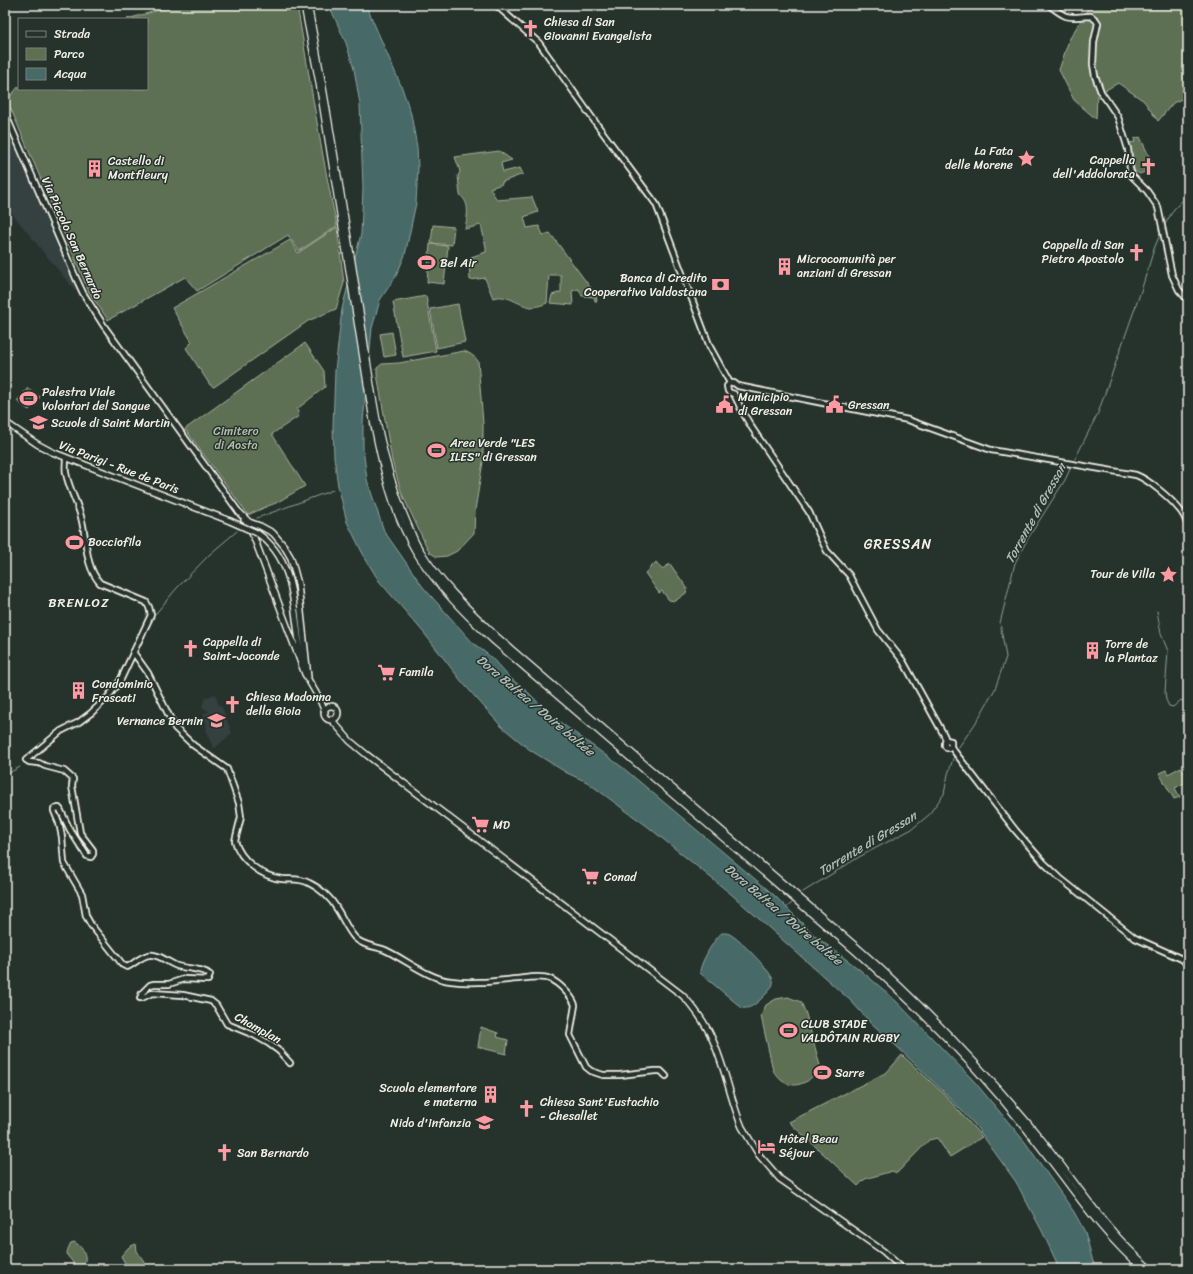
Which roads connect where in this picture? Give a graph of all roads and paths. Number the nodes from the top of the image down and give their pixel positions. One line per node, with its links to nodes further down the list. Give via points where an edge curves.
1 (304, 5): 6 (highway)
2 (308, 5): 6 (highway, via 323,80)
3 (496, 5): 8 (street, via 539,42 656,204 704,333)
4 (1049, 5): 7 (street, via 1064,17 1092,16 1098,23 1094,42 1095,76 1101,92 1118,117 1128,149 1132,176 1160,211 1174,281)
5 (5, 113): 13 (street, Via Piccolo San Bernardo, via 83,293)
6 (336, 180): 30 (highway, via 372,420 382,465 405,529 420,557 441,587 494,641 909,1000 999,1096 1104,1230 1125,1254); 31 (highway, via 386,465 419,549 463,605 496,636 859,948 914,999 1003,1093 1108,1228)
7 (1188, 300)
8 (730, 383): 9 (street); 10 (street, via 727,390)
9 (738, 386): 10 (street, via 738,391); 16 (street, via 908,420 991,450 1141,477 1179,508)
10 (734, 394): 26 (street, via 752,428 809,512 827,551 849,575 878,630 903,662 940,725 946,740 945,746 951,747 1016,831 1060,878 1135,938 1182,959)
11 (5, 422): 12 (main road, Via Parigi - Rue de Paris, via 37,444)
12 (66, 458): 18 (street, via 67,478 83,521 86,548 95,578 100,583 146,602 150,607 150,618); 19 (main road, Via Parigi - Rue de Paris, bridge, via 230,521 257,533 273,547 291,584 300,650)
13 (239, 512): 14 (street, Via Piccolo San Bernardo); 15 (main road)
14 (244, 520): 17 (main road)
15 (254, 524): 17 (main road); 19 (main road, via 273,533 291,558 298,584)
16 (1188, 526)
17 (249, 528): 19 (main road)
18 (134, 653): 27 (street, Champlan, via 120,681 104,702 84,719 61,731 26,760 64,771 73,779 80,833 93,850 93,854 91,857 87,856 60,809 56,808 54,811 61,829 64,863 82,894 86,916 91,925 123,965 127,968 148,954 177,966 209,973 208,980 184,979 169,984 150,985 140,996 142,998 152,993 183,995 211,1001 227,1024 268,1043); 28 (street, via 148,673 175,728 193,745 227,769 241,817 234,838 236,845 243,856 258,870 270,877 308,882 320,890 337,908 359,942 384,950 447,981 473,982 530,977 552,979 574,1000 570,1036 586,1067 603,1074 620,1075 655,1070)
19 (309, 680): 20 (main road)
20 (320, 700): 21 (main road); 22 (main road)
21 (330, 706): 22 (main road); 23 (main road, via 337,709)
22 (325, 712): 24 (main road, via 326,717)
23 (337, 715): 24 (main road); 25 (main road)
24 (331, 719): 25 (main road)
25 (340, 729): 29 (main road, via 367,755 682,995 708,1029 742,1127 768,1166 790,1186 883,1251)
26 (1188, 965)
27 (290, 1063)
28 (666, 1076)
29 (903, 1269)
30 (1143, 1269)
31 (1150, 1269)

